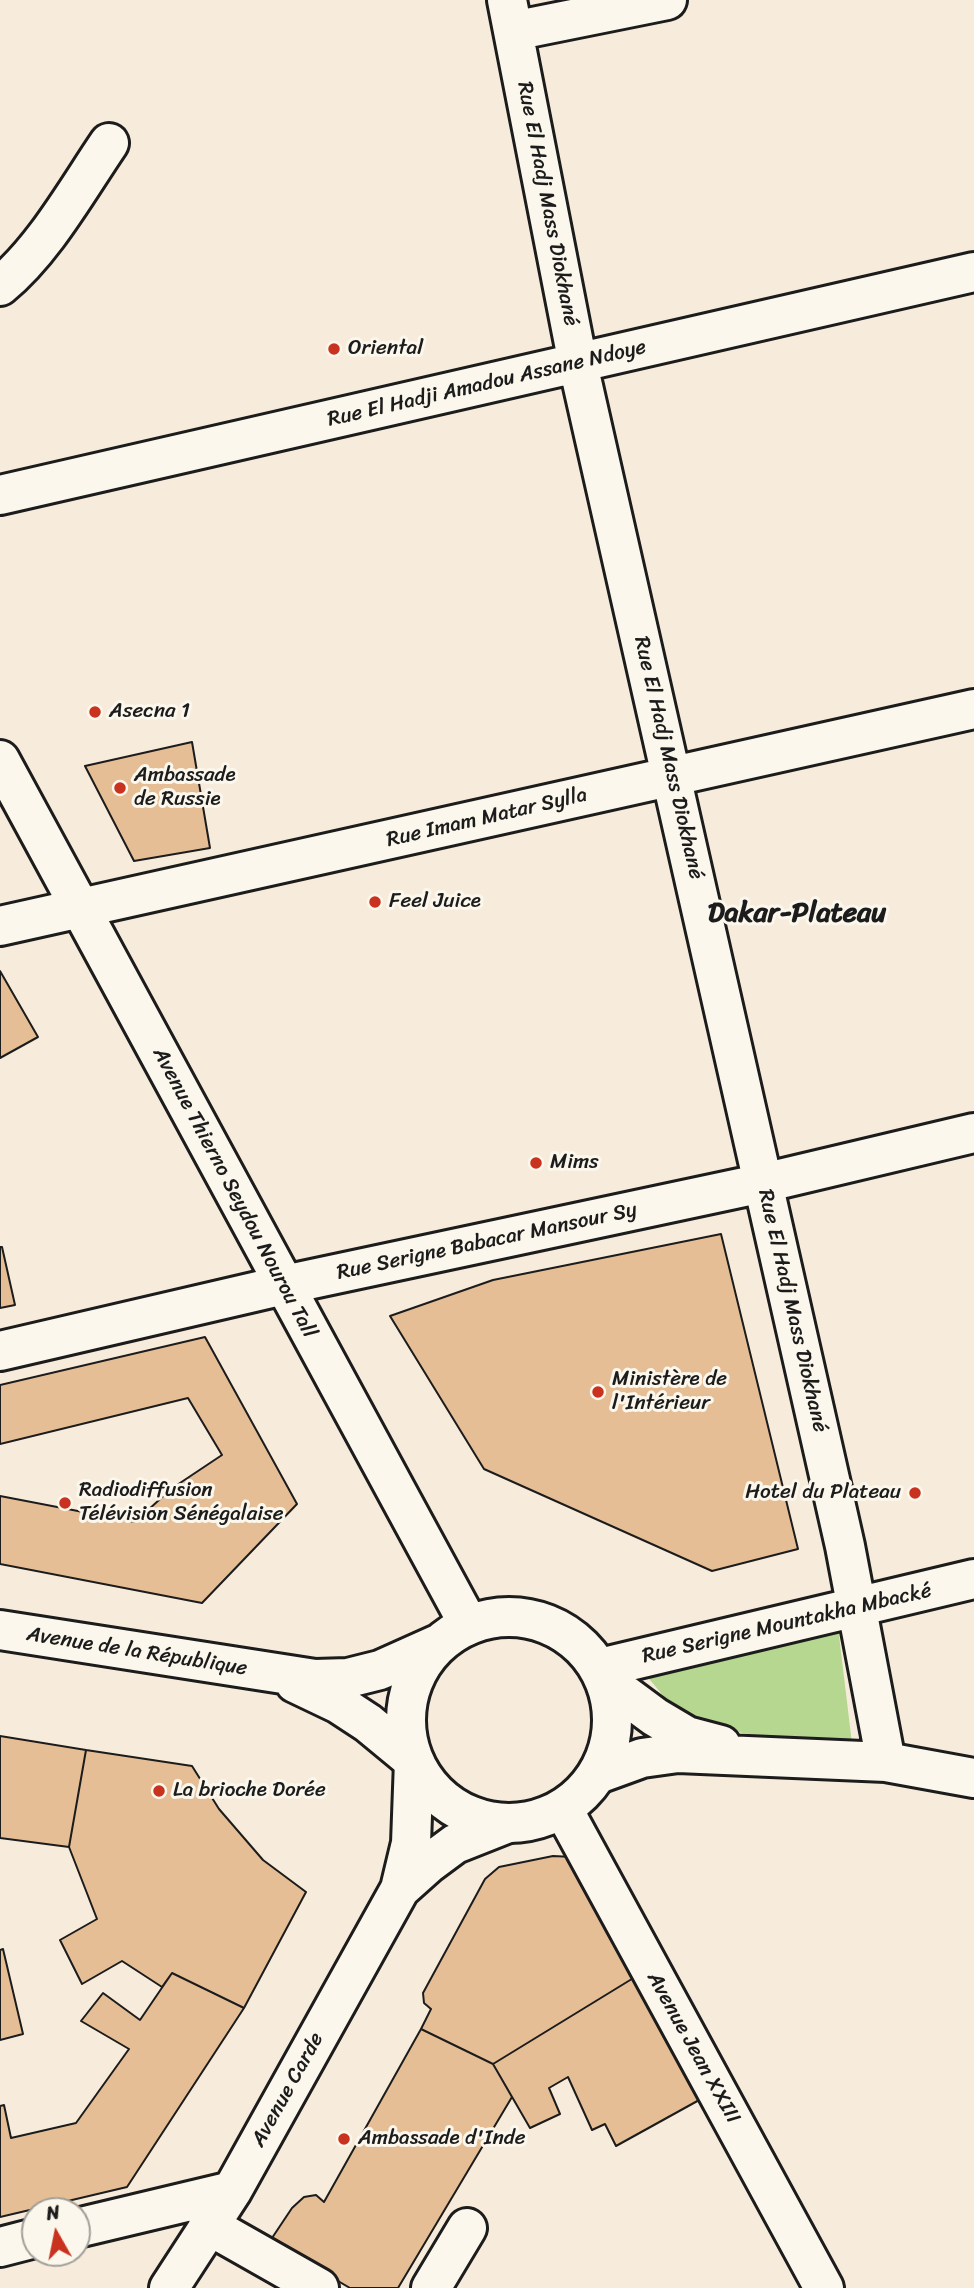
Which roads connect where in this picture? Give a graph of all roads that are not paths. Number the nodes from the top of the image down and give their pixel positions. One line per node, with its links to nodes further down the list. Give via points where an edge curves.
1 (667, 0): 2 (street)
2 (510, 16): 6 (street, Rue El Hadj Mass Diokhané)
3 (109, 143): 5 (street, via 40,242)
4 (974, 272): 6 (street, Rue El Hadji Amadou Assane Ndoye)
5 (0, 286)
6 (578, 364): 7 (street, Rue El Hadji Amadou Assane Ndoye); 10 (street, Rue El Hadj Mass Diokhané)
7 (0, 495)
8 (974, 709): 10 (street, Rue Imam Matar Sylla)
9 (0, 760): 11 (street, Avenue Thierno Seydou Nourou Tall)
10 (672, 777): 11 (street, Rue Imam Matar Sylla); 14 (street, Rue El Hadj Mass Diokhané)
11 (80, 908): 12 (street, Rue Imam Matar Sylla); 15 (street, Avenue Thierno Seydou Nourou Tall)
12 (0, 926)
13 (974, 1133): 14 (street, Rue Serigne Babacar Mansour Sy)
14 (763, 1183): 15 (street, Rue Serigne Babacar Mansour Sy); 18 (street, Rue El Hadj Mass Diokhané)
15 (284, 1285): 16 (street, Rue Serigne Babacar Mansour Sy); 20 (street, Avenue Thierno Seydou Nourou Tall)
16 (0, 1351)
17 (974, 1579): 18 (street, Rue Serigne Mountakha Mbacké)
18 (857, 1607): 22 (street, Rue Serigne Mountakha Mbacké); 25 (street, Rue El Hadj Mass Diokhané)
19 (0, 1630): 21 (street, Avenue de la République)
20 (454, 1634): 21 (street, Avenue de la République, via 380,1670 348,1678); 22 (street, via 486,1619 542,1622 575,1640); 24 (street, via 417,1672 408,1698 405,1725)
21 (274, 1673): 24 (street, Avenue de la République, via 339,1704)
22 (602, 1674): 23 (street, via 655,1717 687,1736); 26 (street, via 611,1699 612,1737)
23 (760, 1755): 25 (street); 26 (street, via 678,1753 642,1758)
24 (414, 1761): 29 (street, via 430,1787 452,1807 469,1816); 30 (street, Avenue Carde, via 411,1843)
25 (886, 1762): 27 (street)
26 (598, 1774): 28 (street)
27 (974, 1778)
28 (563, 1809): 29 (street, via 527,1822); 40 (street, Avenue Jean XXIII)
29 (508, 1823): 30 (street, Avenue Carde, via 455,1844)
30 (400, 1889): 31 (street, Avenue Carde)
31 (232, 2191): 32 (street); 33 (street, Avenue Carde)
32 (91, 2225)
33 (208, 2225): 37 (street, Avenue Carde); 38 (street)
34 (467, 2228): 39 (street)
35 (21, 2242): 36 (street)
36 (0, 2247)
37 (169, 2288)
38 (319, 2288)
39 (431, 2288)
40 (824, 2288)

